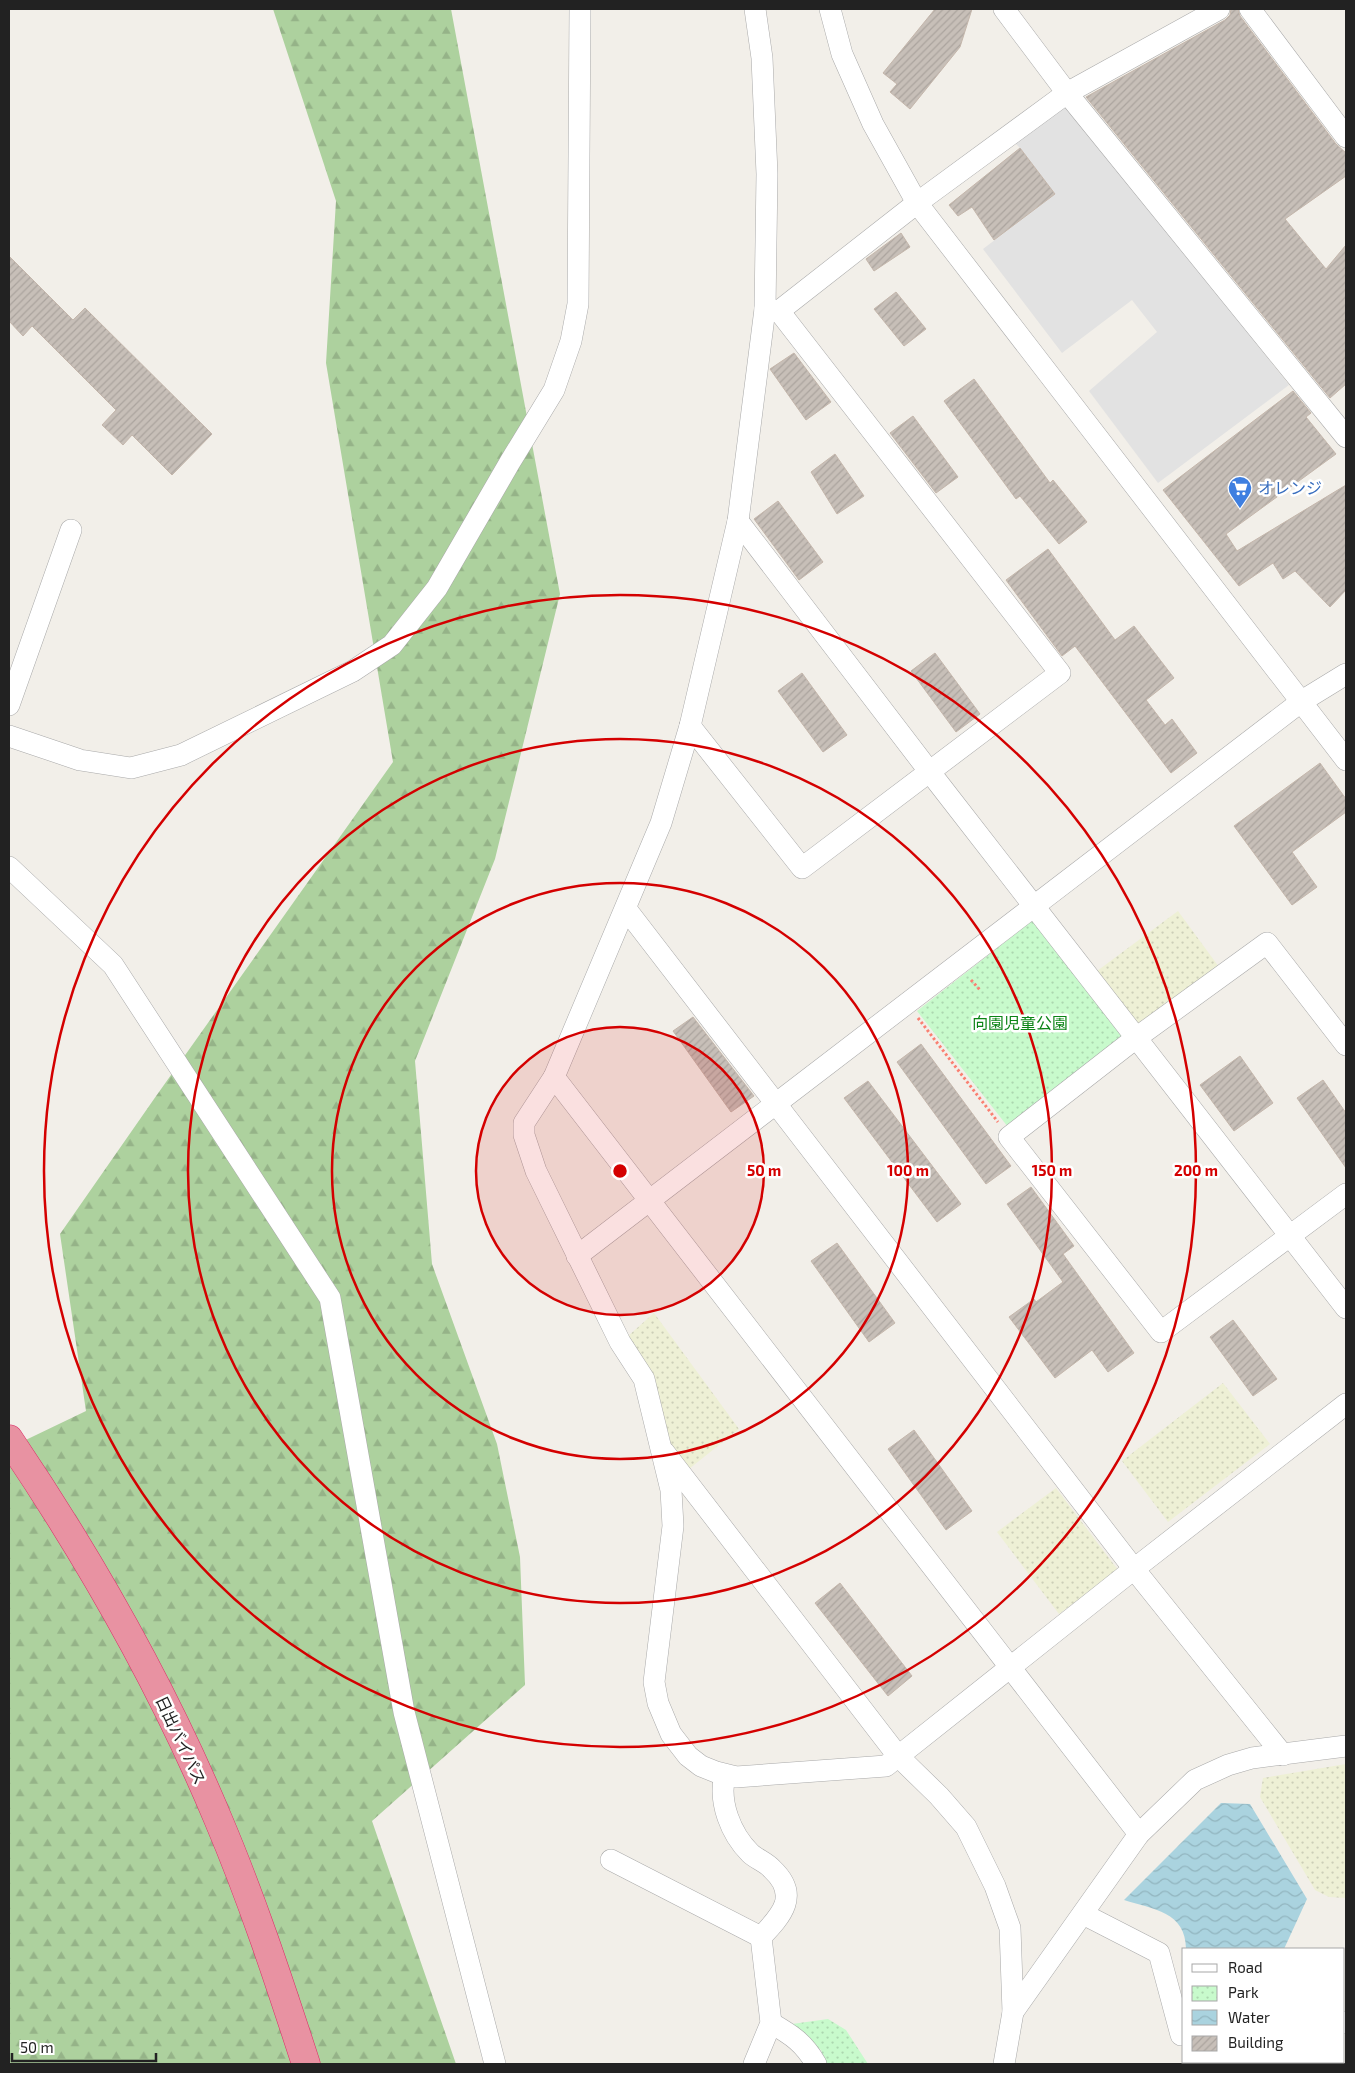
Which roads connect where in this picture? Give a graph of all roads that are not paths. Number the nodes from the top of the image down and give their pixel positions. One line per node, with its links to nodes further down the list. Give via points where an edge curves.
1 (580, 9): 18 (street, via 578,304 571,341 554,390 437,588 392,645 353,671 181,755 132,768 80,760)
2 (755, 9): 10 (street, via 762,58)
3 (830, 9): 9 (street, via 842,54 873,124)
4 (1004, 9): 7 (street)
5 (1219, 9): 7 (street)
6 (1250, 9): 8 (street)
7 (1067, 93): 9 (street); 11 (street)
8 (1346, 137)
9 (917, 203): 10 (street); 15 (street)
10 (772, 310): 12 (street); 20 (street, via 1060,673)
11 (1346, 437)
12 (738, 521): 17 (street); 20 (street)
13 (71, 530): 16 (street)
14 (1346, 674): 15 (street)
15 (1302, 701): 19 (street); 22 (street)
16 (9, 705)
17 (690, 726): 20 (street, via 802,868); 23 (street, via 661,823)
18 (9, 736)
19 (1346, 760)
20 (929, 771): 22 (street)
21 (9, 867): 50 (street, via 113,965 330,1298 404,1712)
22 (1035, 905): 24 (street); 27 (street)
23 (626, 909): 26 (street); 27 (street)
24 (1136, 1038): 25 (street, via 1267,943); 30 (street); 30 (street, via 1009,1137 1161,1332)
25 (1345, 1040)
26 (554, 1077): 29 (street); 31 (street, via 524,1123 524,1135 536,1171)
27 (777, 1103): 29 (street); 36 (street)
28 (1346, 1194): 30 (street)
29 (650, 1199): 31 (street); 37 (street)
30 (1290, 1236): 32 (street)
31 (577, 1256): 35 (street, via 620,1342 644,1379)
32 (1346, 1308)
33 (1346, 1404): 36 (street)
34 (9, 1438): 49 (highway, 日出バイパス, via 99,1578 158,1689 225,1836 267,1944)
35 (659, 1444): 40 (street); 41 (street, via 670,1490 673,1526 654,1682 658,1703 671,1734 688,1756 701,1766)
36 (1134, 1569): 37 (street); 39 (street)
37 (1011, 1667): 40 (street); 42 (street)
38 (1346, 1746): 39 (street)
39 (1283, 1755): 42 (street, via 1252,1758 1195,1780)
40 (898, 1756): 41 (street, via 886,1766 736,1777); 46 (street, via 966,1827 995,1886 1010,1928)
41 (725, 1775): 45 (street, via 723,1800 737,1835 751,1854 773,1869 786,1888 787,1902)
42 (1140, 1834): 44 (street)
43 (611, 1860): 45 (street)
44 (1083, 1914): 46 (street); 48 (street, via 1159,1953)
45 (761, 1937): 47 (street)
46 (1013, 2012): 53 (street)
47 (771, 2023): 51 (street); 52 (street, via 796,2037)
48 (1182, 2035)
49 (306, 2064)
50 (495, 2064)
51 (754, 2064)
52 (816, 2064)
53 (1004, 2064)

